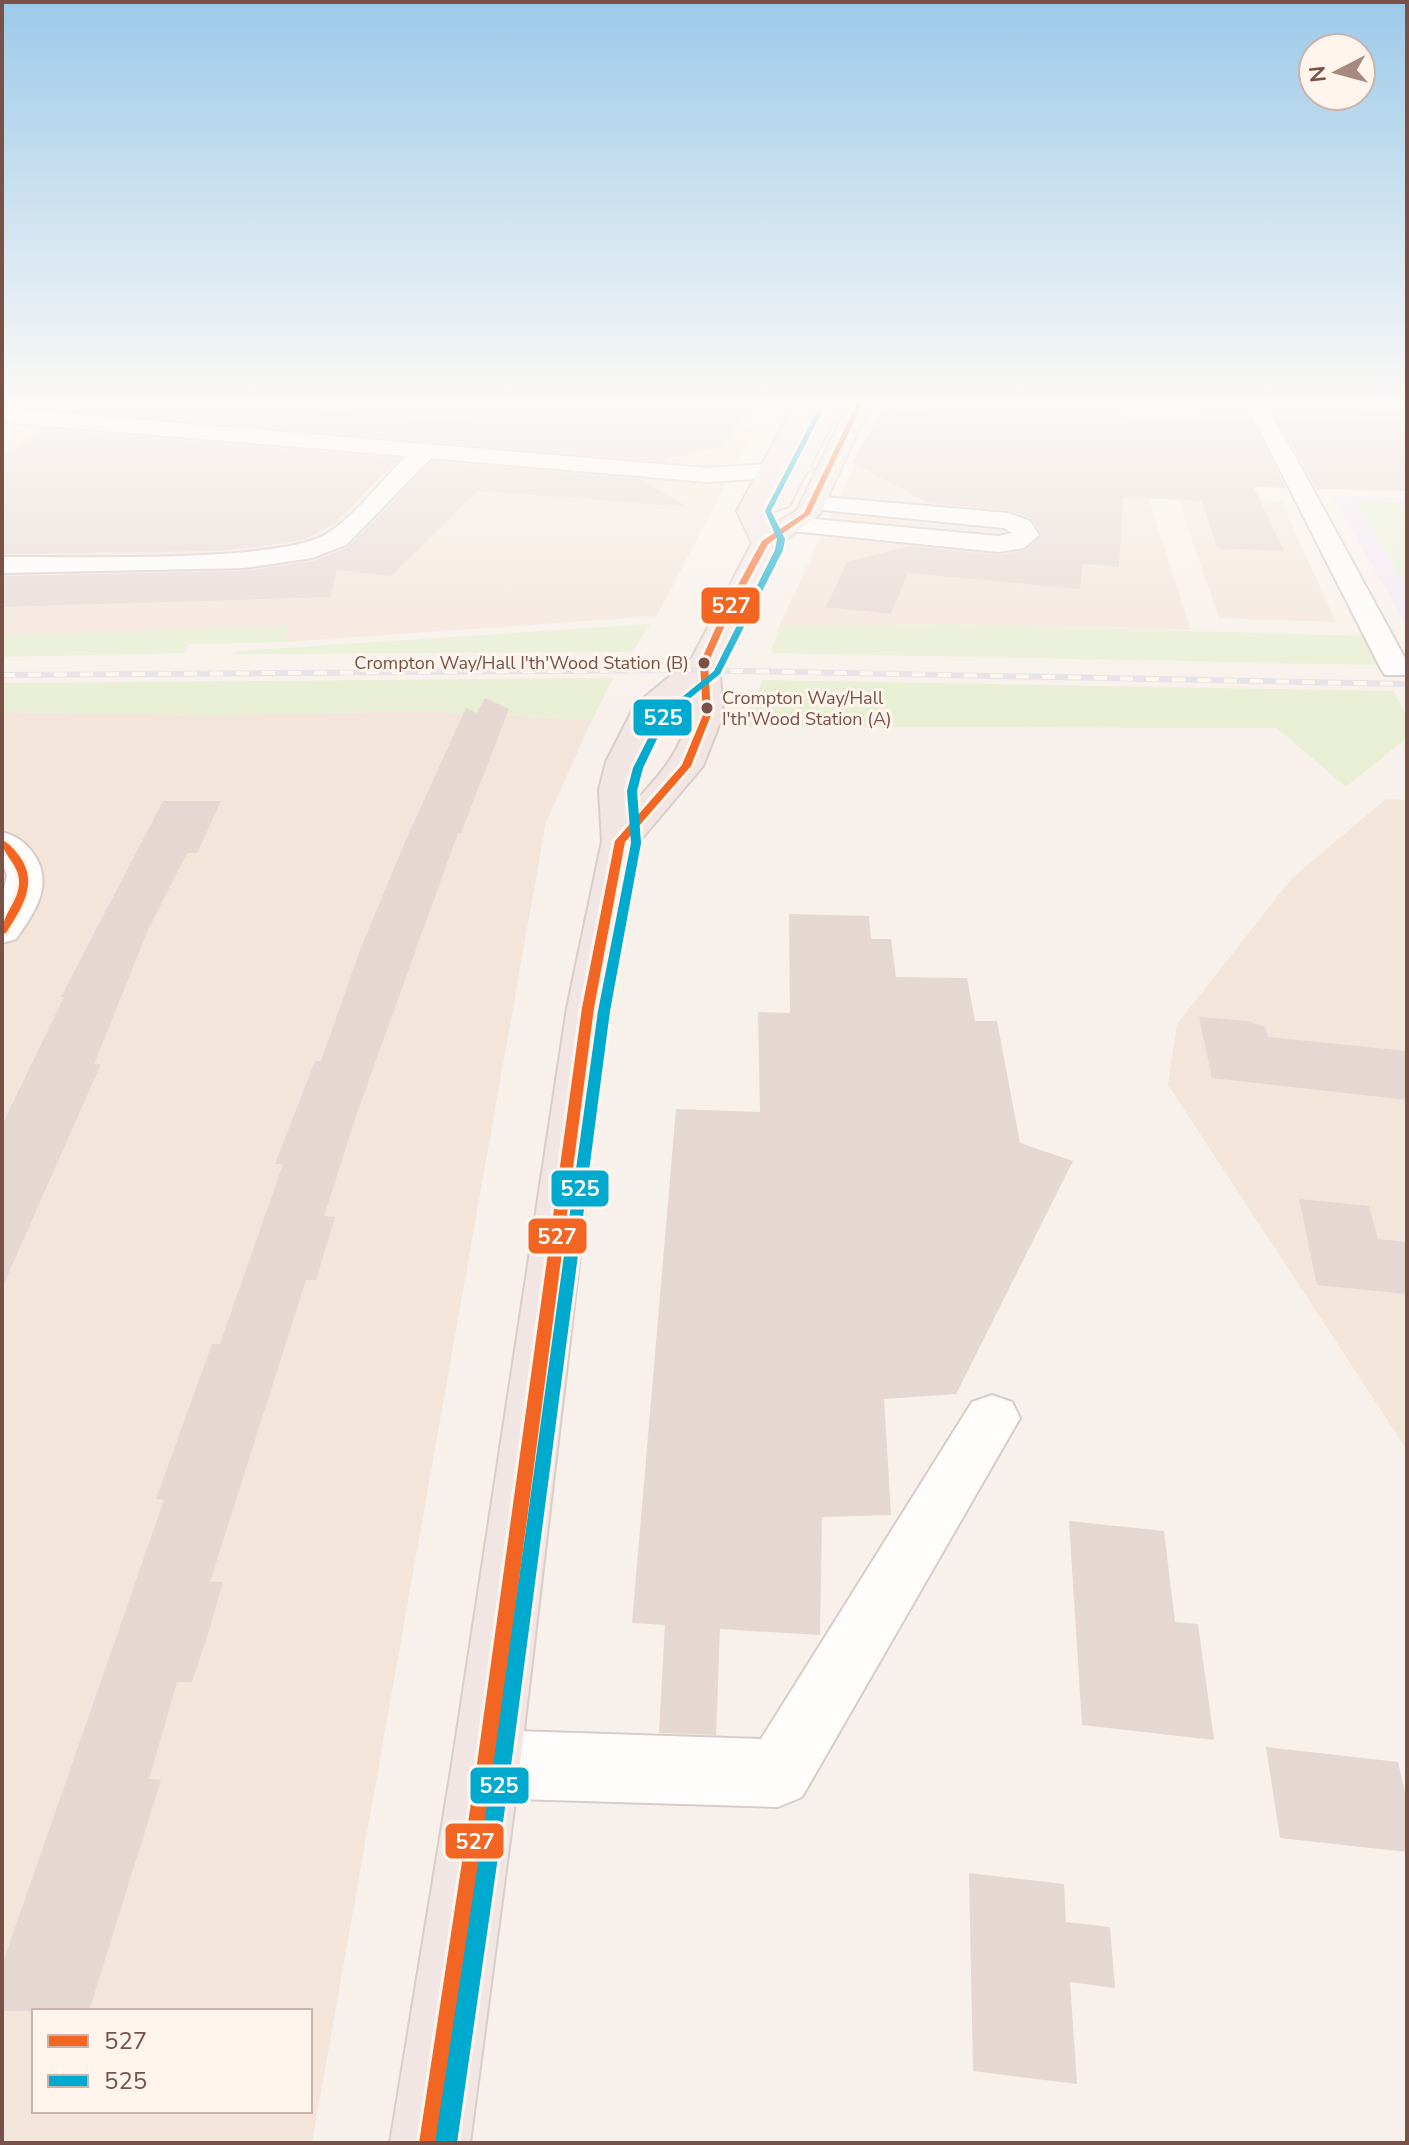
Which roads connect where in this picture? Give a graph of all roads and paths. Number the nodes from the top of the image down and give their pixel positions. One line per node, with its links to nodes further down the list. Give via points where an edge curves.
1 (373, 503): 10 (street, via 337,539 303,552 244,560)
2 (754, 503): 7 (highway)
3 (774, 503): 7 (main road)
4 (812, 503): 8 (highway)
5 (813, 503): 8 (street, via 1008,521 1021,526 1026,535 998,544)
6 (1307, 503): 12 (street)
7 (750, 511): 9 (highway)
8 (791, 525): 9 (highway)
9 (765, 543): 11 (highway)
10 (2, 565)
11 (704, 663): 13 (highway, via 707,715 686,766); 13 (highway, via 651,705 623,762 616,790)
12 (1396, 669)
13 (620, 841): 17 (highway, via 588,1008)
14 (2, 843): 15 (street, via 26,872 26,891)
15 (2, 931)
16 (992, 1418): 17 (street, via 778,1773)
17 (486, 1764): 18 (highway)
18 (430, 2143)

